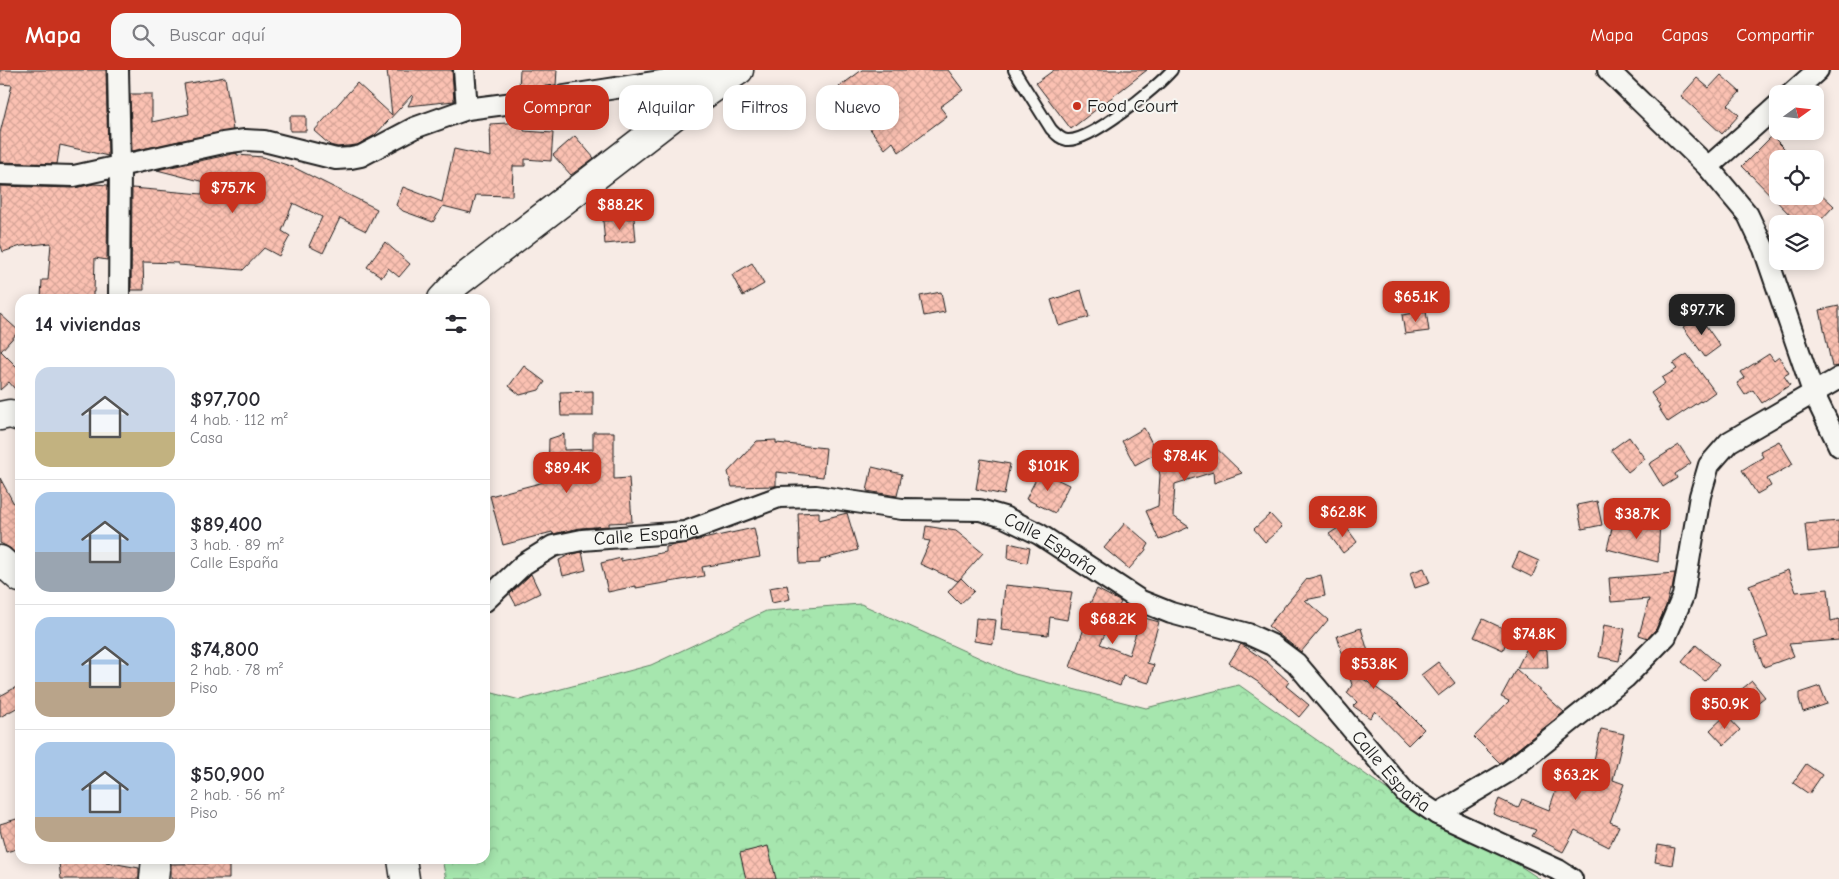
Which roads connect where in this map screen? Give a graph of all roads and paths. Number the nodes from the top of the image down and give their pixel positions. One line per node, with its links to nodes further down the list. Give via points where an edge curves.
1 (118, 70): 12 (street)
2 (464, 70): 10 (street)
3 (731, 70): 10 (street)
4 (739, 70): 16 (main road, via 651,134)
5 (1014, 70): 6 (lane, via 1052,129 1066,140 1092,133 1160,83)
6 (1172, 70)
7 (1608, 70): 13 (street)
8 (1818, 70): 9 (street)
9 (1801, 85)
10 (467, 109): 12 (street, via 414,128 351,158 336,159 264,141 245,140)
11 (1769, 113): 13 (street)
12 (120, 166): 14 (street, via 74,176); 15 (street)
13 (1708, 167): 18 (street, via 1748,215 1757,231)
14 (0, 174)
15 (119, 294)
16 (447, 294)
17 (1839, 378): 18 (street)
18 (1813, 392): 21 (street); 25 (street, via 1729,442 1709,465 1700,496 1683,596 1666,636 1626,678 1508,772)
19 (0, 416): 20 (main road)
20 (15, 416)
21 (1839, 446)
22 (0, 560): 23 (main road)
23 (15, 574)
24 (490, 596): 25 (street, Calle España, via 524,564 553,546 582,540 685,532 779,497 816,496 902,510 980,510 1004,517 1039,534 1141,601 1171,613 1248,634 1272,645 1296,663 1406,793)
25 (1437, 814): 30 (street, Calle España)
26 (156, 864): 28 (main road)
27 (403, 864): 29 (main road)
28 (154, 879)
29 (405, 879)
30 (1572, 879)

